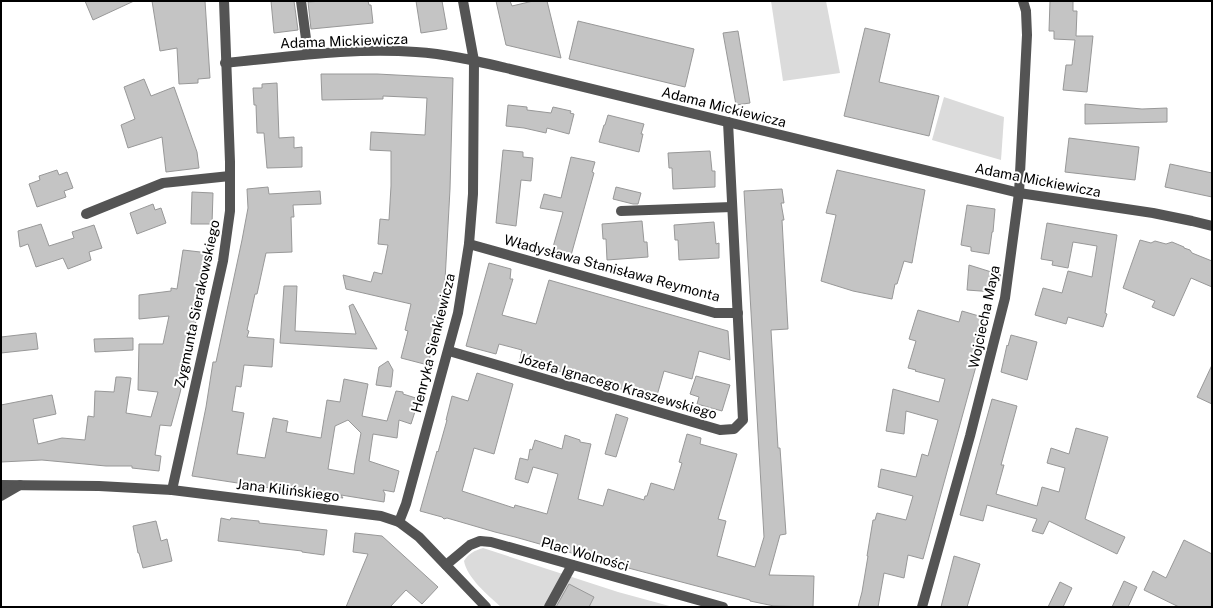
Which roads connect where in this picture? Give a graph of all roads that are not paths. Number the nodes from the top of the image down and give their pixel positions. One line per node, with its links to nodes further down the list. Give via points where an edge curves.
1 (224, 1): 7 (street, Zygmunta Sierakowskiego)
2 (301, 1): 5 (street)
3 (463, 1): 6 (street, Henryka Sienkiewicza)
4 (1023, 1): 10 (street, Wojciecha Maya, via 1027,35)
5 (308, 54): 6 (street, Adama Mickiewicza, via 416,52); 7 (street, Adama Mickiewicza)
6 (474, 60): 8 (street, Adama Mickiewicza); 15 (street, Henryka Sienkiewicza, via 473,194)
7 (225, 63): 9 (street, Zygmunta Sierakowskiego)
8 (728, 122): 10 (street, Adama Mickiewicza); 11 (street, Władysława Stanisława Reymonta)
9 (230, 176): 13 (street, via 163,183); 20 (street, Zygmunta Sierakowskiego, via 230,211 223,261)
10 (1019, 194): 14 (street, Adama Mickiewicza, via 1153,213); 28 (street, Wojciecha Maya, via 1005,298)
11 (732, 207): 12 (street); 16 (street, Władysława Stanisława Reymonta)
12 (621, 211)
13 (86, 214)
14 (1212, 226)
15 (469, 244): 16 (street, Władysława Stanisława Reymonta, via 715,314); 17 (street, Henryka Sienkiewicza)
16 (738, 313): 17 (street, Józefa Ignacego Kraszewskiego, via 743,420 734,429 720,430)
17 (449, 351): 22 (street, Henryka Sienkiewicza)
18 (21, 484): 19 (street, Jana Kilińskiego); 20 (street, Jana Kilińskiego); 21 (street)
19 (1, 485)
20 (172, 490): 22 (street, Jana Kilińskiego, via 381,516)
21 (1, 496)
22 (399, 522): 23 (street, via 419,537)
23 (446, 565): 24 (street, Plac Wolności, via 470,545 480,541); 25 (street)
24 (572, 565): 26 (street); 27 (street, Plac Wolności)
25 (486, 607)
26 (549, 607)
27 (723, 607)
28 (922, 607)

